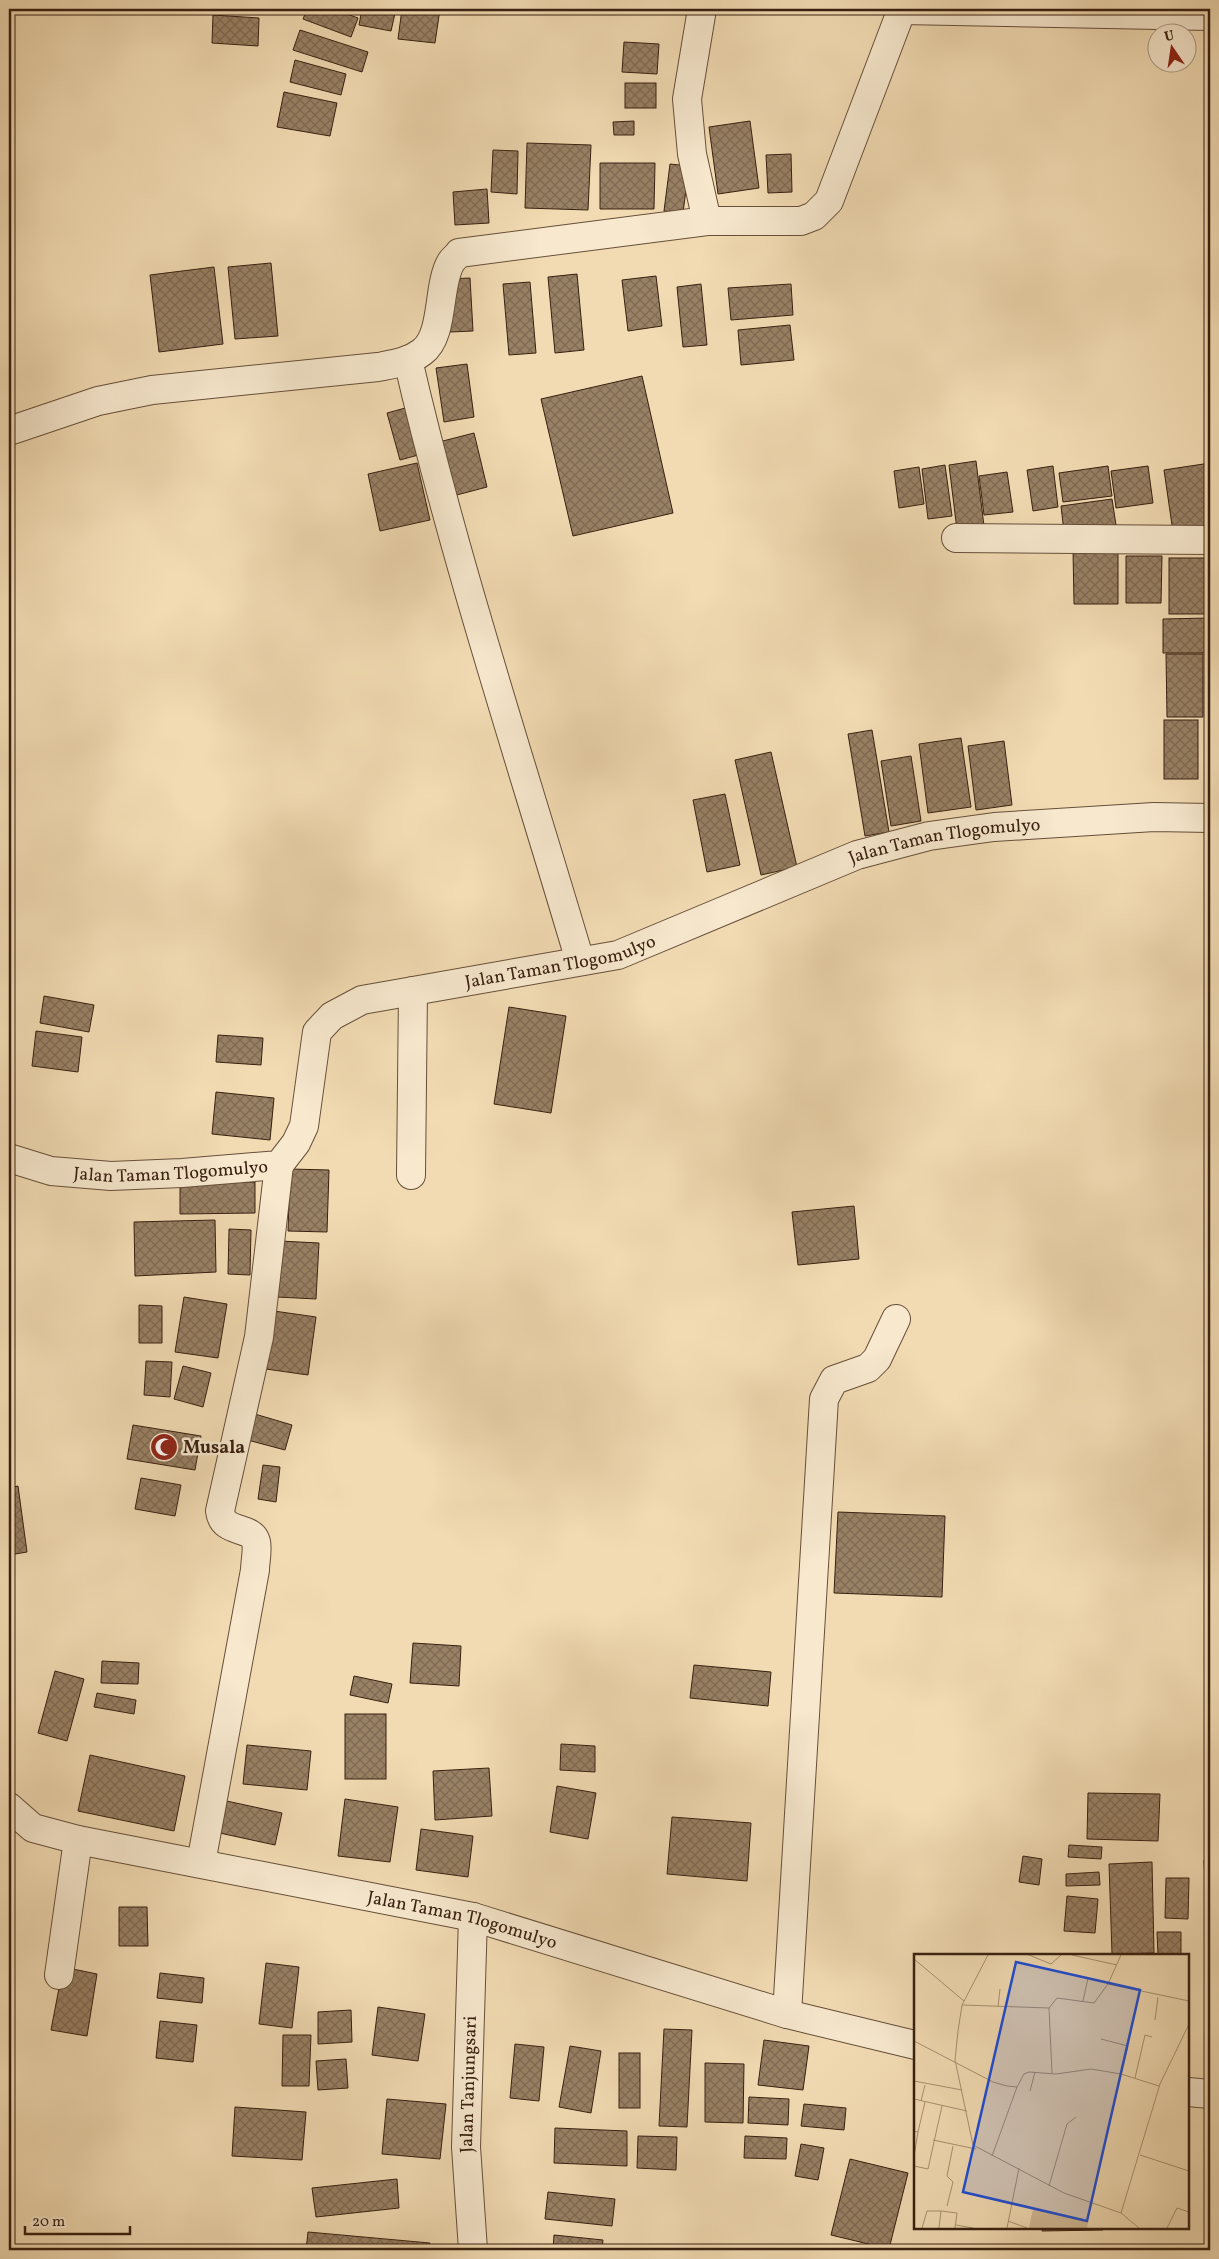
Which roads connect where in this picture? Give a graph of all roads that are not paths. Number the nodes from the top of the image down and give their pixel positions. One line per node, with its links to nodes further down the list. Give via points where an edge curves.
1 (702, 9): 4 (street, via 687,99 692,154)
2 (902, 9): 3 (street); 4 (street, via 829,201 814,216 801,221)
3 (1210, 16)
4 (707, 220): 5 (street, via 459,253 451,262 430,343 423,352)
5 (408, 360): 6 (street, via 378,367 152,390 98,401); 10 (street, via 423,426 476,612)
6 (9, 431)
7 (956, 538): 8 (street)
8 (1210, 540)
9 (1210, 818): 10 (street, Jalan Taman Tlogomulyo, via 994,827 929,836 857,856 618,955)
10 (580, 961): 11 (street, Jalan Taman Tlogomulyo)
11 (413, 991): 13 (street, Jalan Taman Tlogomulyo, via 362,1000 332,1016 316,1032 304,1126); 14 (street)
12 (9, 1158): 13 (street, Jalan Taman Tlogomulyo, via 51,1171 111,1176 182,1174)
13 (280, 1165): 19 (street, via 259,1337 220,1510 228,1526 252,1536 256,1542 255,1570)
14 (411, 1175)
15 (896, 1319): 22 (street, via 877,1360 868,1368 834,1380 824,1399)
16 (9, 1807): 17 (street, Jalan Taman Tlogomulyo)
17 (21, 1830): 18 (street, Jalan Taman Tlogomulyo)
18 (78, 1840): 19 (street, Jalan Taman Tlogomulyo); 21 (street)
19 (201, 1863): 20 (street, Jalan Taman Tlogomulyo)
20 (473, 1917): 22 (street, Jalan Taman Tlogomulyo); 26 (street, Jalan Tanjungsari, via 466,2147)
21 (59, 1975)
22 (787, 2014): 23 (street, Jalan Taman Tlogomulyo)
23 (914, 2045)
24 (1189, 2092): 25 (street)
25 (1210, 2094)
26 (473, 2250)

